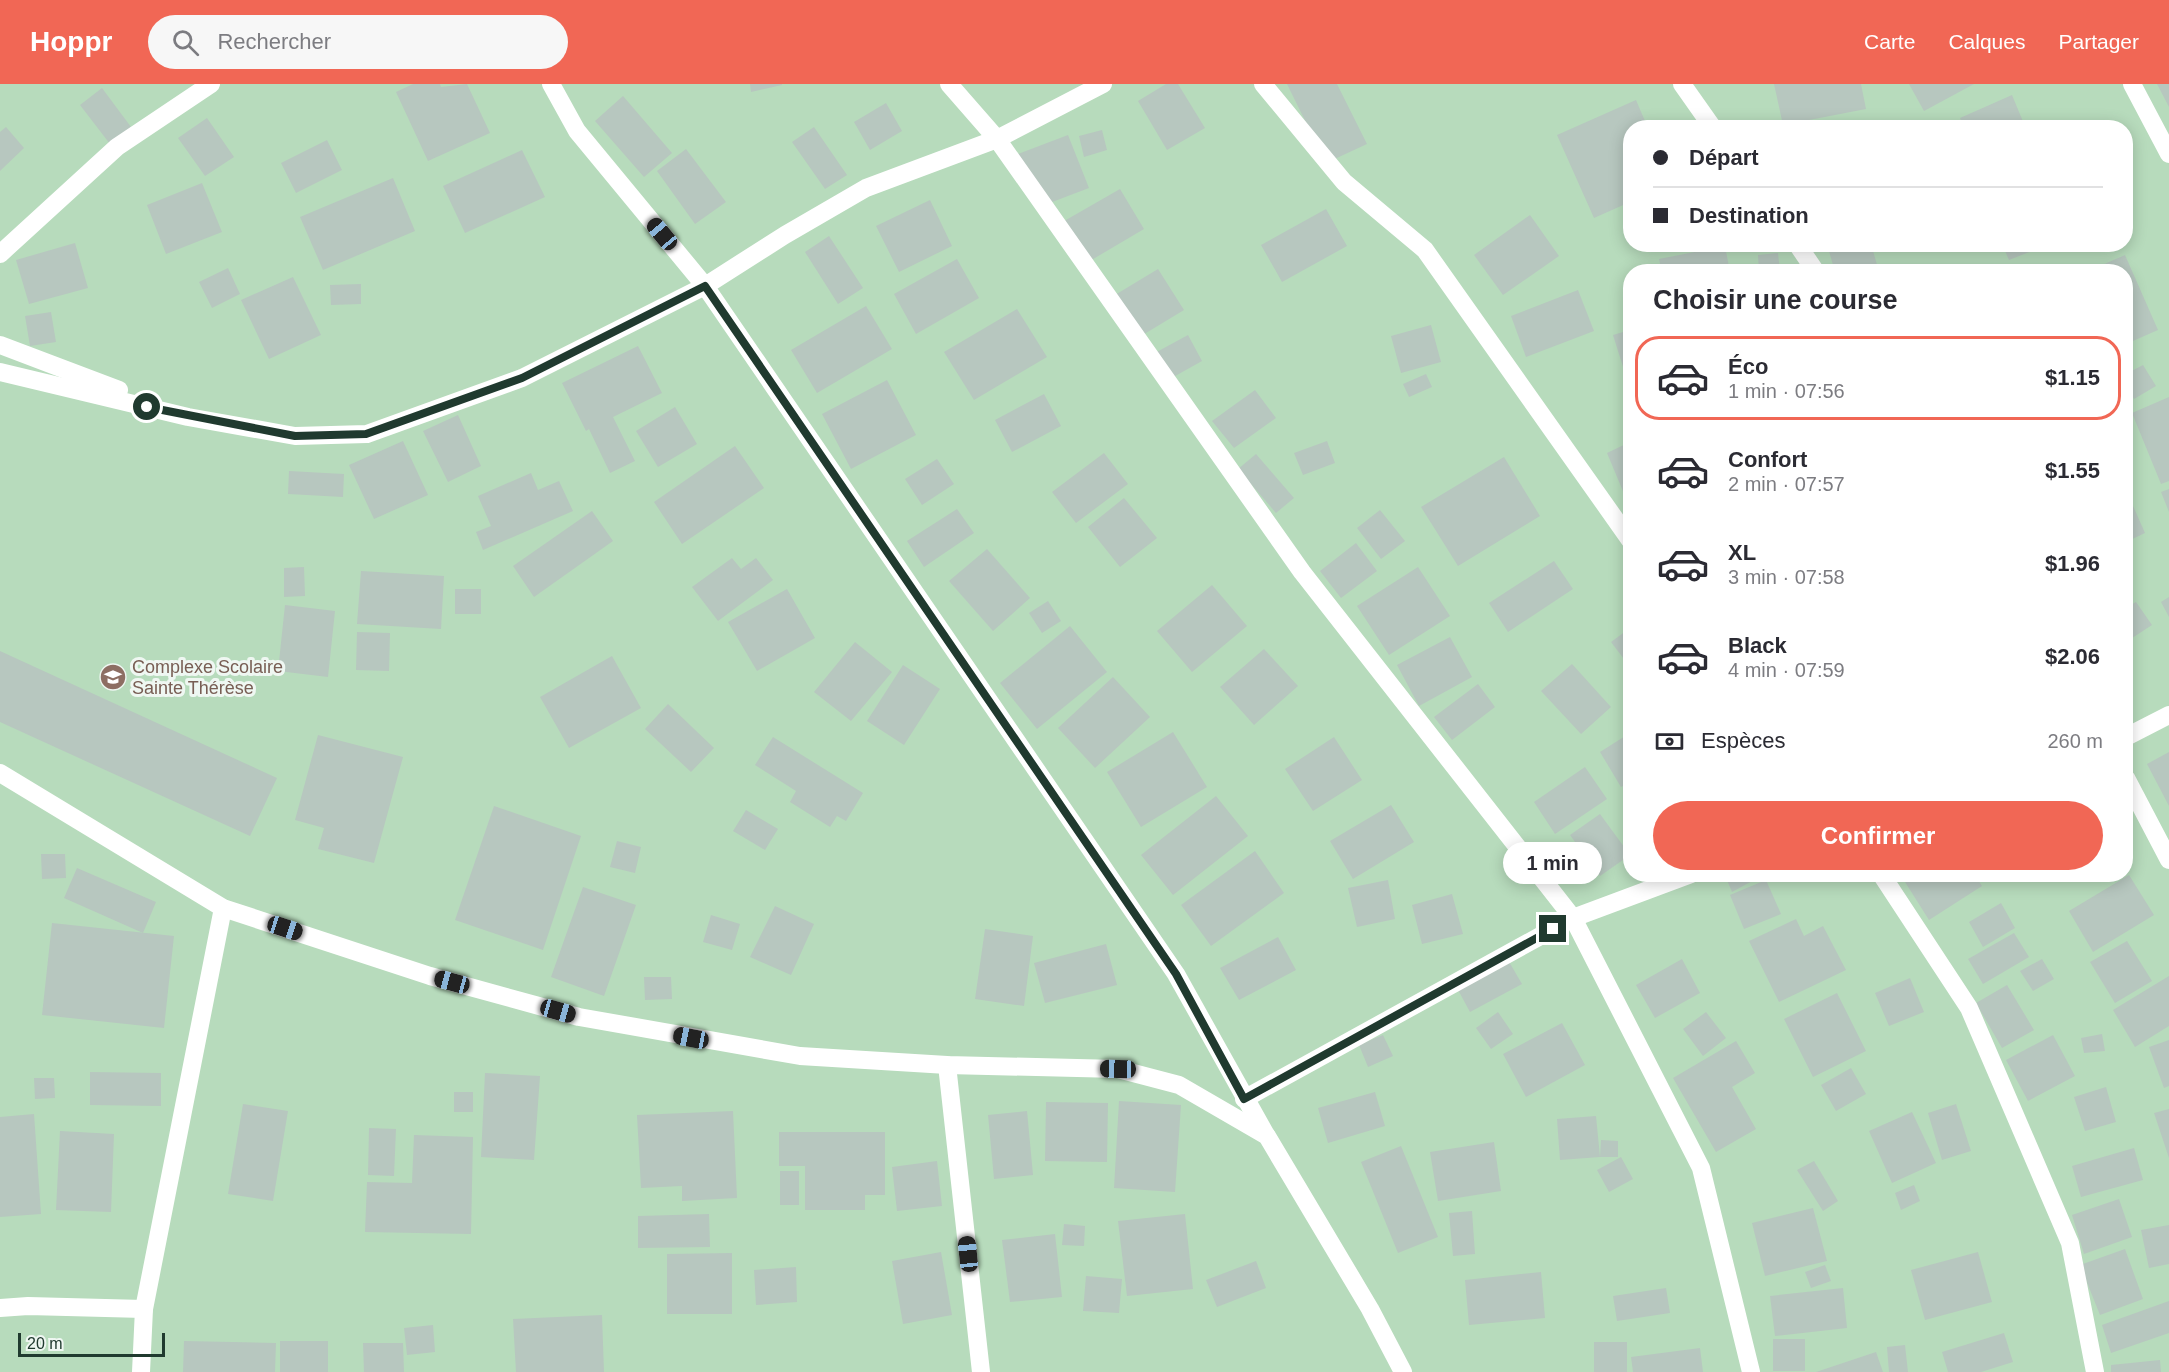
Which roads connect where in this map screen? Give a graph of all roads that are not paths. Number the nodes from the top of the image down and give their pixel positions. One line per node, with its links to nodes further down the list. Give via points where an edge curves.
1 (211, 84): 11 (street, via 117,147)
2 (551, 84): 12 (street, via 576,131)
3 (950, 84): 9 (street)
4 (1103, 84): 9 (street)
5 (1263, 84): 16 (street, via 1344,182 1425,250)
6 (1682, 84): 8 (street)
7 (2132, 84): 10 (street)
8 (1707, 120)
9 (997, 139): 12 (street, via 866,188); 25 (street, via 1302,572)
10 (2169, 154)
11 (0, 254)
12 (705, 286): 15 (street, via 522,378 366,434 295,436); 27 (street, via 1176,974)
13 (0, 345): 15 (street)
14 (0, 372): 15 (street)
15 (189, 417)
16 (1623, 530)
17 (2169, 715): 18 (street)
18 (2133, 733)
19 (0, 773): 24 (street)
20 (2133, 791): 21 (street)
21 (2169, 860)
22 (1670, 882): 25 (street)
23 (1886, 882): 35 (street, via 1970,1008 2070,1243)
24 (223, 908): 26 (street, via 430,976 579,1017 800,1056); 30 (street)
25 (1573, 918): 27 (street); 34 (street, via 1701,1168)
26 (947, 1065): 28 (street, via 1118,1069 1179,1085); 32 (street)
27 (1244, 1099): 28 (street)
28 (1267, 1136): 33 (street)
29 (0, 1308): 30 (street)
30 (144, 1309): 31 (street)
31 (141, 1372)
32 (981, 1372)
33 (1403, 1372)
34 (1751, 1372)
35 (2096, 1372)

